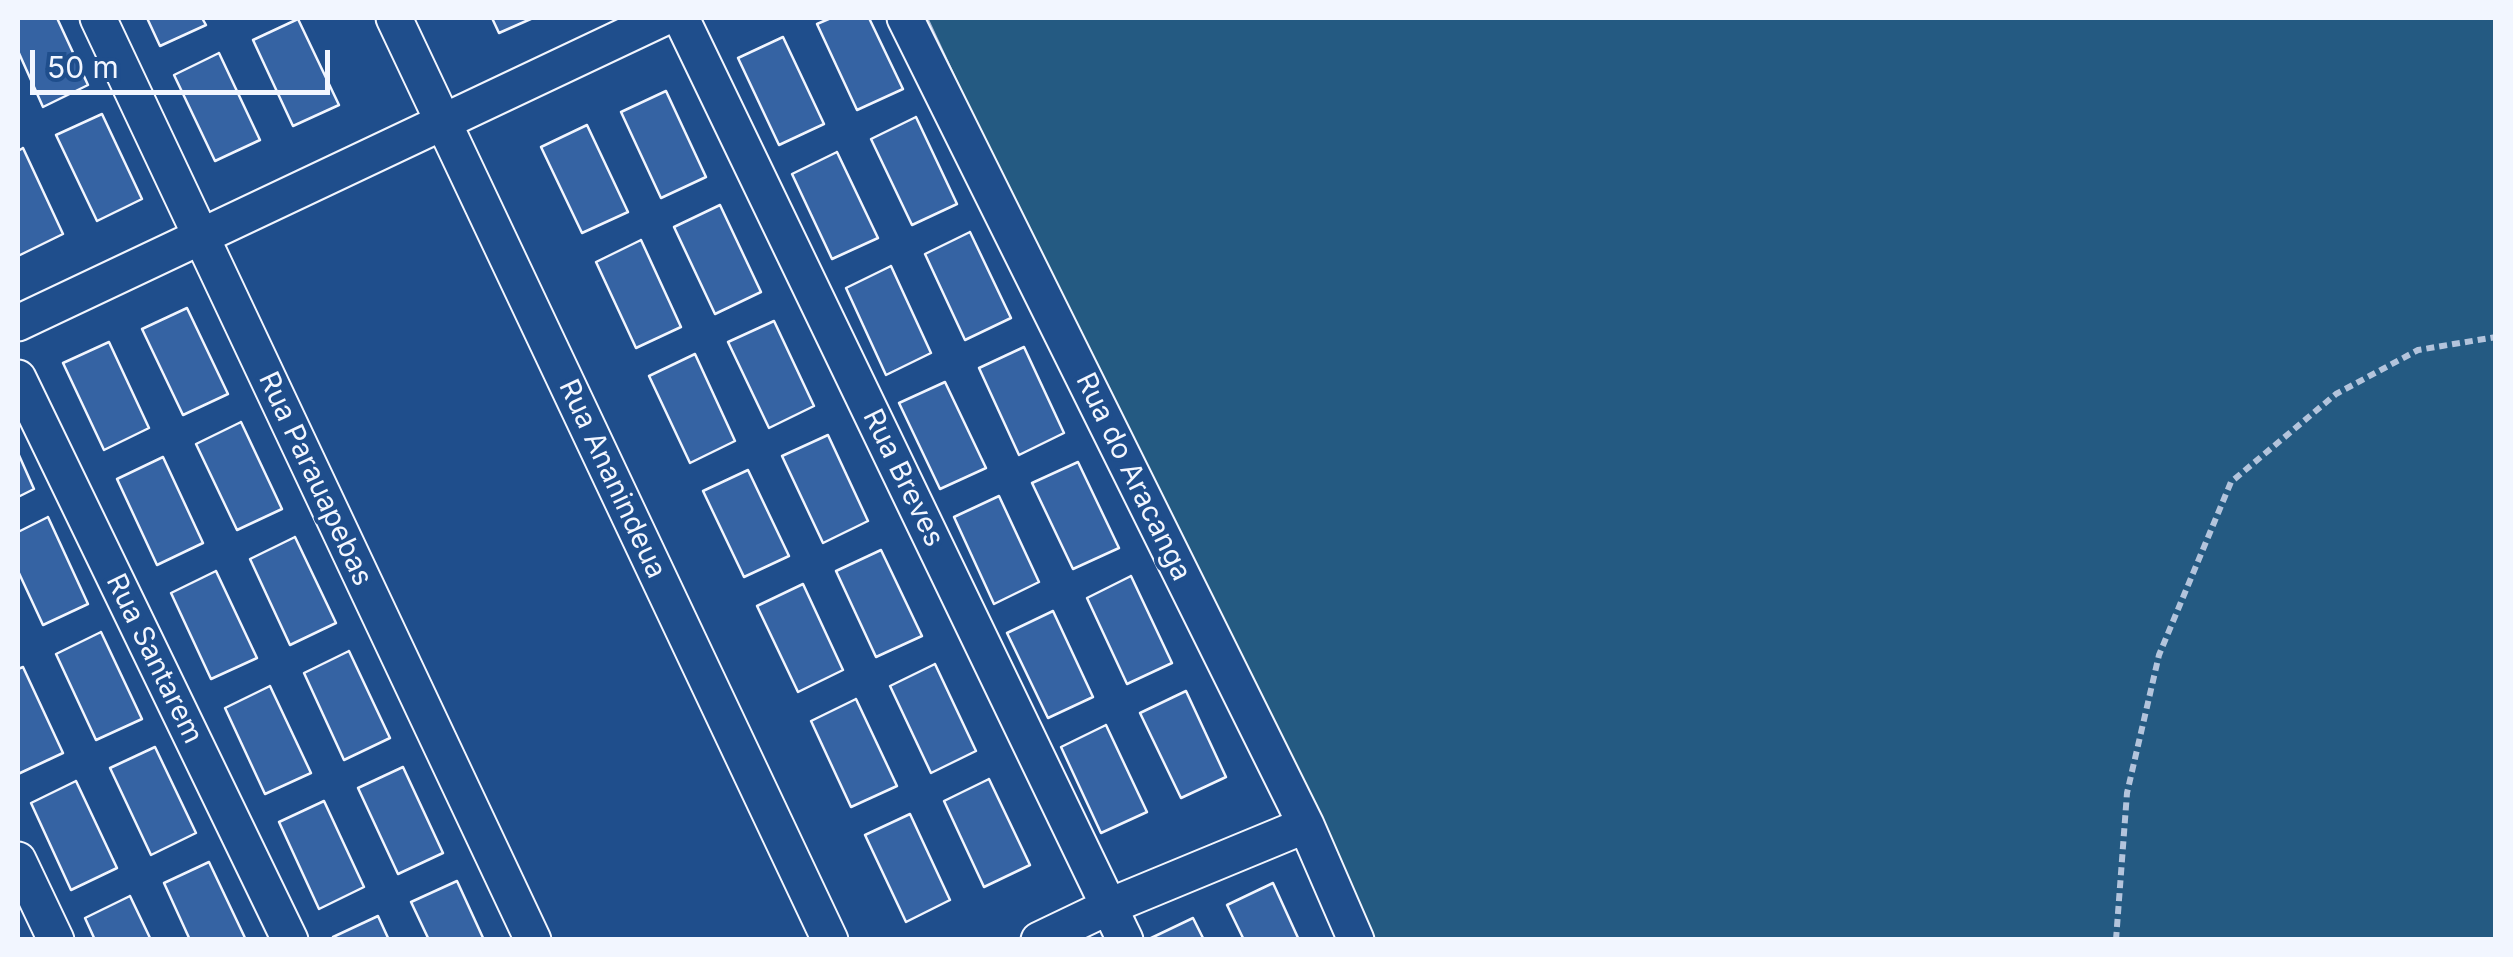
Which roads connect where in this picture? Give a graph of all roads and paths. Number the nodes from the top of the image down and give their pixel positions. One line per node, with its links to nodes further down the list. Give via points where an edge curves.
1 (98, 18): 7 (street, Rua Parauapebas)
2 (394, 18): 6 (street, Rua Ananindeua)
3 (663, 18): 6 (street)
4 (681, 18): 13 (street, Rua Breves)
5 (905, 18): 11 (street, Rua do Aracanga)
6 (443, 122): 7 (street); 17 (street, Rua Ananindeua)
7 (200, 237): 8 (street); 16 (street, Rua Parauapebas)
8 (18, 323)
9 (2496, 337): 21 (path, via 2418,350 2336,394 2230,482 2159,655 2127,793)
10 (18, 378): 15 (street, Rua Santarem)
11 (1306, 825): 13 (street); 20 (street, Rua do Aracanga)
12 (18, 860): 14 (street)
13 (1110, 906): 18 (street); 19 (street, Rua Breves)
14 (56, 940)
15 (290, 940)
16 (533, 940)
17 (830, 940)
18 (1039, 940)
19 (1125, 940)
20 (1356, 940)
21 (2116, 940)

